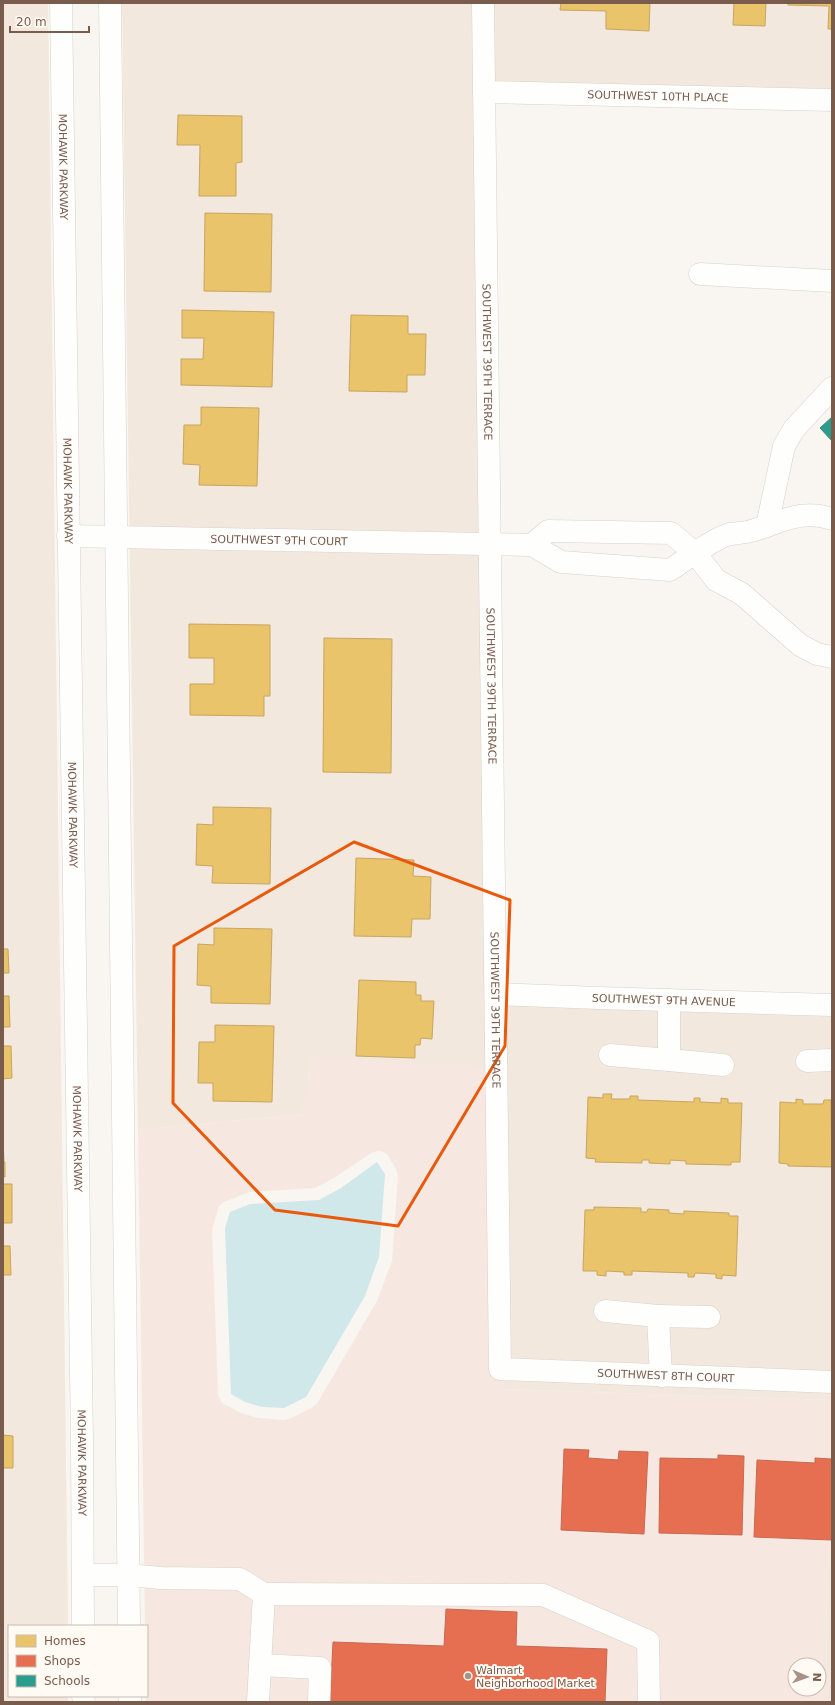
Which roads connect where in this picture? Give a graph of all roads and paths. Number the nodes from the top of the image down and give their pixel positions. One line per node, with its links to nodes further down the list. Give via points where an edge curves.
1 (60, 3): 11 (street, MOHAWK PARKWAY)
2 (110, 3): 12 (street)
3 (483, 3): 4 (street, SOUTHWEST 39TH TERRACE)
4 (484, 92): 5 (street, SOUTHWEST 10TH PLACE); 13 (street, SOUTHWEST 39TH TERRACE)
5 (832, 100)
6 (700, 274): 7 (street)
7 (832, 281)
8 (832, 388): 10 (street, via 794,429 784,446)
9 (832, 518): 10 (street, via 821,515 796,516)
10 (766, 526): 15 (street, via 750,532 730,534 711,542)
11 (68, 536): 12 (street, SOUTHWEST 9TH COURT); 31 (street, MOHAWK PARKWAY)
12 (117, 537): 13 (street, SOUTHWEST 9TH COURT); 32 (street)
13 (490, 544): 14 (street, SOUTHWEST 9TH COURT); 17 (street, SOUTHWEST 39TH TERRACE)
14 (532, 545): 15 (street, via 560,562 670,570); 15 (street, via 548,531 671,533)
15 (695, 554): 16 (street, via 716,580 742,594 800,645 817,654)
16 (832, 657)
17 (496, 994): 18 (street, SOUTHWEST 9TH AVENUE); 28 (street, SOUTHWEST 39TH TERRACE)
18 (669, 1000): 19 (street, SOUTHWEST 9TH AVENUE); 21 (street)
19 (832, 1005)
20 (610, 1055): 21 (street)
21 (669, 1060): 24 (street)
22 (832, 1060): 23 (street)
23 (807, 1061)
24 (723, 1065)
25 (605, 1311): 26 (street)
26 (658, 1316): 27 (street); 29 (street)
27 (709, 1316)
28 (500, 1369): 29 (street, SOUTHWEST 8TH COURT)
29 (661, 1376): 30 (street, SOUTHWEST 8TH COURT)
30 (832, 1382)
31 (83, 1575): 32 (street); 34 (street, MOHAWK PARKWAY)
32 (128, 1575): 33 (street, via 161,1578 240,1578); 35 (street)
33 (264, 1594): 36 (street); 39 (street, via 543,1595 648,1641)
34 (83, 1625)
35 (129, 1625)
36 (260, 1665): 37 (street); 38 (street, via 320,1668)
37 (258, 1702)
38 (319, 1702)
39 (648, 1702)

